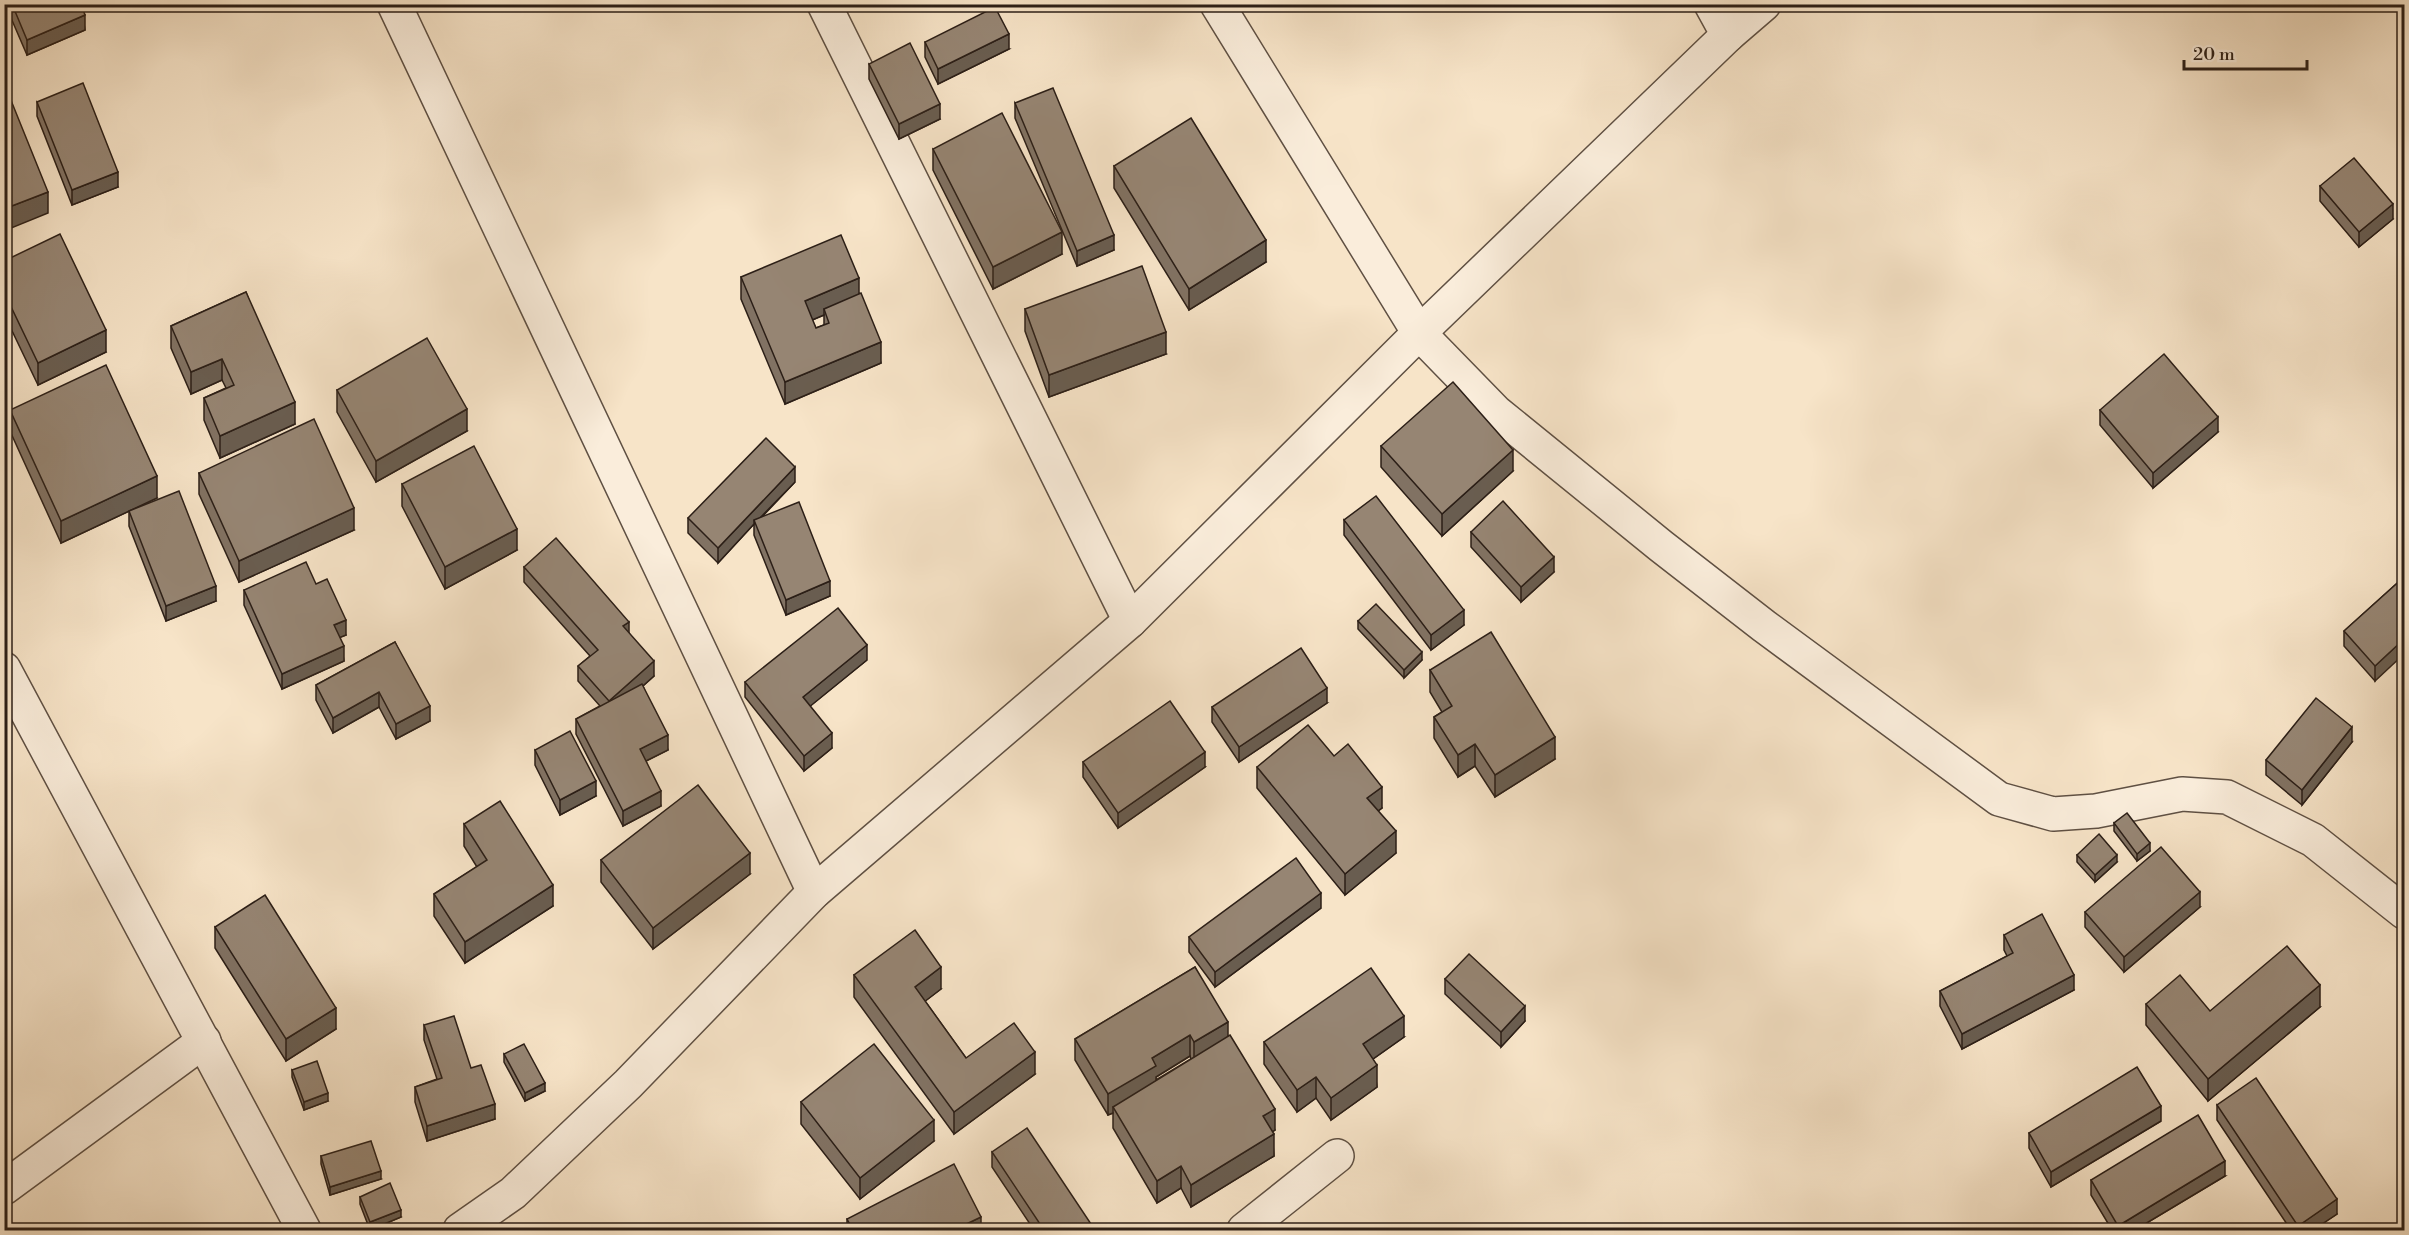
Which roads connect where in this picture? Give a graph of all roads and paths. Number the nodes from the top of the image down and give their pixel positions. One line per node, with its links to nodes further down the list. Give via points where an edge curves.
1 (394, 4): 10 (street)
2 (824, 4): 8 (street)
3 (1217, 4): 7 (street)
4 (1711, 4): 6 (street)
5 (1764, 4): 6 (street)
6 (1728, 35): 7 (street)
7 (1419, 333): 8 (street); 11 (street, via 1496,412 1661,546 1999,799 2053,813 2097,811 2181,794 2227,797 2313,840)
8 (1130, 621): 10 (street)
9 (4, 669): 12 (street)
10 (814, 892): 16 (street, via 620,1092 513,1193)
11 (2404, 912)
12 (204, 1041): 14 (street); 15 (street)
13 (1337, 1156): 17 (street)
14 (4, 1188)
15 (304, 1230)
16 (460, 1230)
17 (1244, 1230)

